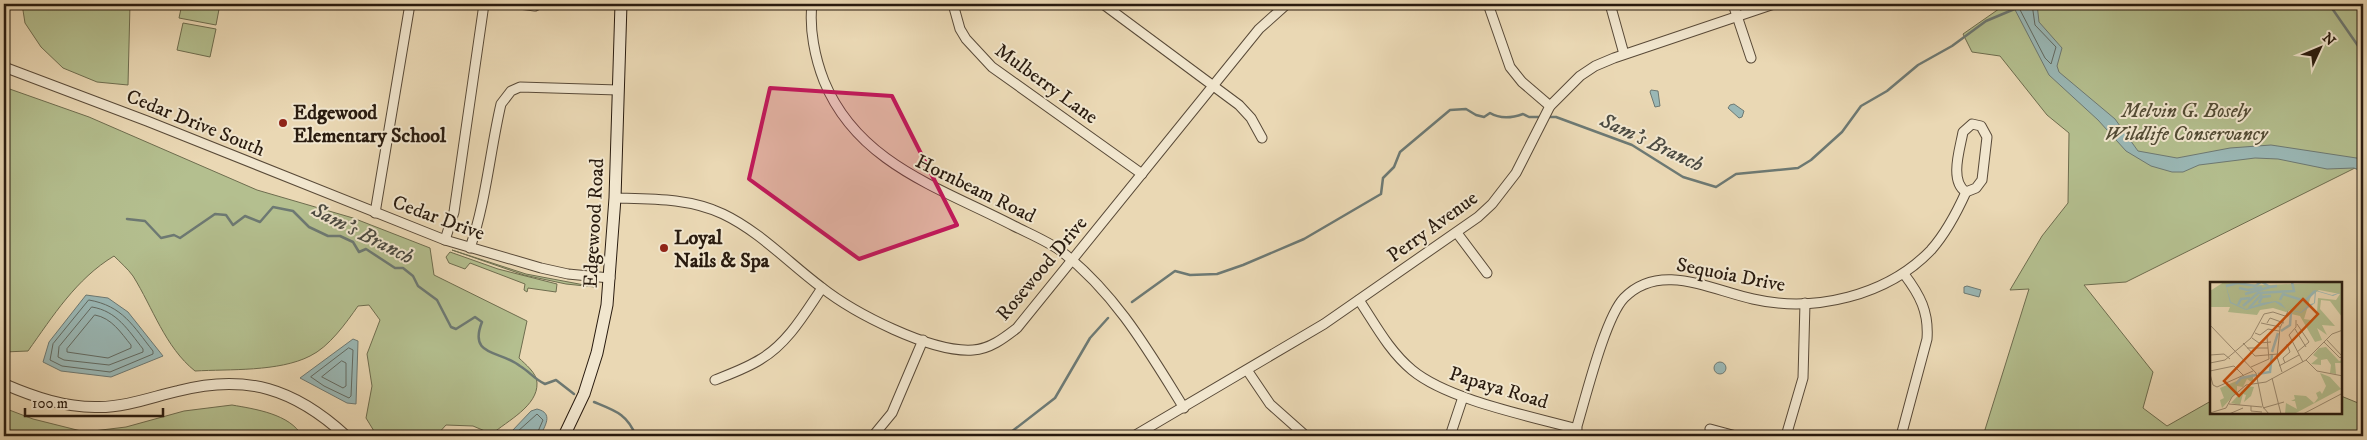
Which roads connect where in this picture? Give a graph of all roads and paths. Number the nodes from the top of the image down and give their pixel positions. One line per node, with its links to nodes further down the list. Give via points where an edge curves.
1 (410, 4): 25 (street, Cedar Drive)
2 (484, 4): 27 (street, via 454,212)
3 (519, 4): 4 (street)
4 (540, 4)
5 (621, 4): 19 (main road, Edgewood Road)
6 (812, 4): 29 (street, Hornbeam Road, via 813,40 820,71 831,99 861,138 902,171 1047,242)
7 (953, 4): 22 (street, Mulberry Lane, via 960,29 975,52)
8 (1103, 4): 18 (street)
9 (1287, 4): 18 (street, Rosewood Drive, via 1259,28)
10 (1488, 4): 20 (street, via 1510,67)
11 (1610, 4): 15 (street)
12 (1733, 4): 14 (street)
13 (1774, 4): 14 (street, Perry Avenue)
14 (1737, 16): 15 (street, Perry Avenue); 16 (street)
15 (1624, 54): 20 (street, Perry Avenue, via 1595,66)
16 (1751, 58)
17 (4, 67): 25 (street, Cedar Drive South)
18 (1213, 86): 21 (street, via 1238,105); 22 (street, Rosewood Drive)
19 (618, 90): 24 (main road, Edgewood Road); 28 (street, via 520,87 505,97 489,159 479,222)
20 (1550, 106): 26 (street, Perry Avenue, via 1505,189)
21 (1262, 138)
22 (1142, 174): 29 (street, Rosewood Drive)
23 (1966, 192): 23 (street, Sequoia Drive, via 1976,188 1983,175 1987,137 1981,126 1976,124 1966,127 1963,132 1957,177); 31 (street, Sequoia Drive, via 1941,237)
24 (615, 198): 32 (main road, Edgewood Road); 33 (street, Rosewood Drive, via 705,206 747,229)
25 (375, 212): 27 (street, Cedar Drive)
26 (1457, 233): 30 (street); 34 (street, Perry Avenue)
27 (445, 240): 28 (street, Cedar Drive)
28 (470, 248): 32 (street, Cedar Drive, via 550,270)
29 (1072, 260): 36 (street, Rosewood Drive, via 1017,328 989,346 962,350); 41 (street, Hornbeam Road, via 1120,309)
30 (1487, 273)
31 (1904, 274): 35 (street, Sequoia Drive, via 1868,291 1825,302); 52 (street, via 1921,298 1928,324 1927,339)
32 (610, 278): 45 (main road, Edgewood Road, via 597,353 584,394)
33 (822, 288): 36 (street, Rosewood Drive, via 897,331); 38 (street, via 783,342 762,359)
34 (1359, 300): 37 (street, Perry Avenue); 40 (street, Papaya Road, via 1384,339 1413,371 1436,386)
35 (1804, 303): 43 (street, Sequoia Drive, via 1754,300 1674,279 1645,283 1616,309); 51 (street, via 1803,378)
36 (923, 340): 46 (street, via 892,413)
37 (1247, 370): 41 (street, Perry Avenue); 48 (street, via 1270,404)
38 (715, 380)
39 (4, 384): 44 (street, via 35,397 100,408 130,404 203,385 251,385 291,396 310,406)
40 (1463, 397): 43 (street, Papaya Road); 49 (street)
41 (1184, 408): 47 (street, Perry Avenue)
42 (1710, 429): 50 (street)
43 (1576, 433)
44 (346, 436)
45 (564, 436)
46 (873, 436)
47 (1134, 436)
48 (1306, 436)
49 (1450, 436)
50 (1736, 436)
51 (1786, 436)
52 (1901, 436)

